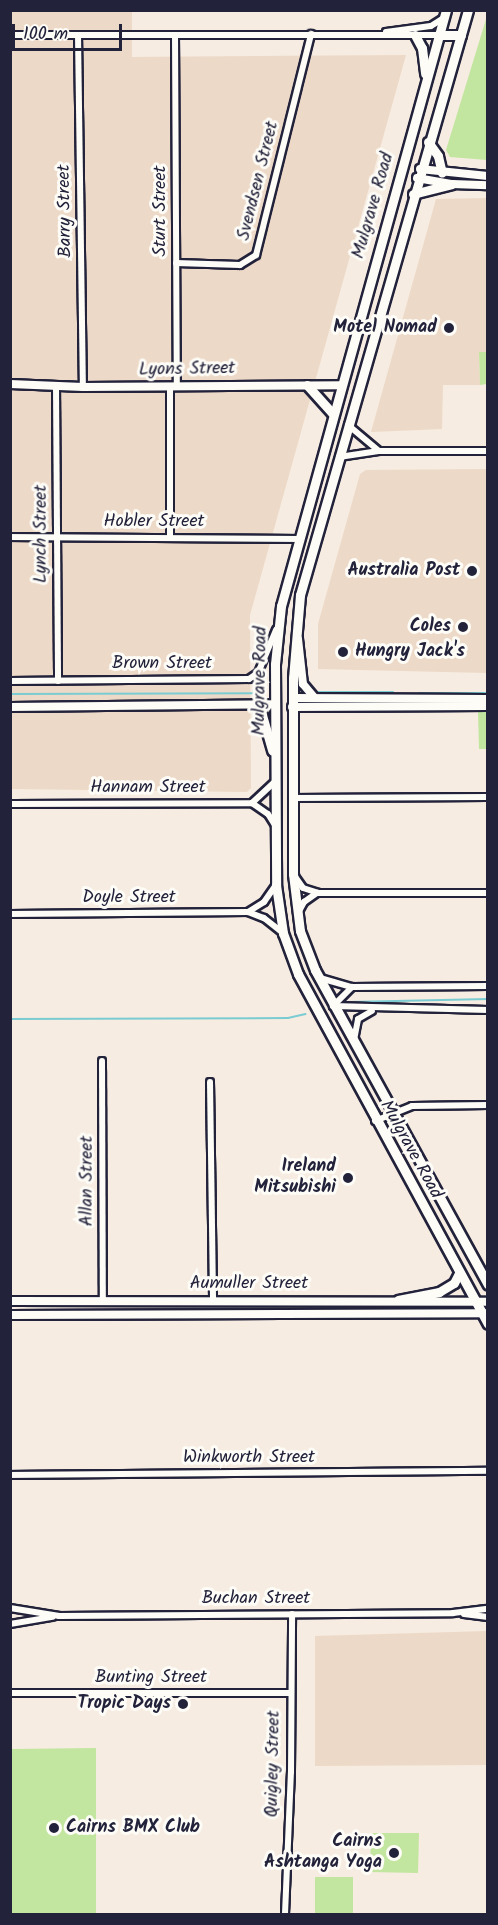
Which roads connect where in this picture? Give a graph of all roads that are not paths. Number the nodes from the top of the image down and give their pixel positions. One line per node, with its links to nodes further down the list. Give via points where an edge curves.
1 (468, 10): 10 (main road, Mulgrave Road)
2 (445, 14): 3 (street, via 431,26); 9 (main road, Mulgrave Road)
3 (380, 33): 4 (street); 8 (street)
4 (311, 34): 7 (street); 20 (street, Svendsen Street, via 256,255 240,265)
5 (10, 35): 6 (street)
6 (78, 35): 7 (street); 27 (street, Barry Street)
7 (175, 35): 20 (street, Sturt Street)
8 (415, 35): 9 (street); 11 (main road, via 422,48)
9 (438, 35): 10 (main road); 11 (main road, Mulgrave Road)
10 (461, 35): 12 (main road, Mulgrave Road)
11 (426, 80): 13 (main road, Mulgrave Road)
12 (428, 142): 14 (main road, Mulgrave Road); 15 (main road, via 438,156)
13 (402, 169): 14 (main road); 24 (main road, Mulgrave Road)
14 (419, 173): 15 (street); 17 (street); 19 (main road, Mulgrave Road)
15 (442, 173): 16 (street)
16 (488, 176)
17 (452, 184): 18 (street); 19 (main road)
18 (488, 184)
19 (413, 194): 28 (main road, Mulgrave Road)
20 (176, 263): 23 (street, Sturt Street)
21 (10, 384): 25 (street, Lyons Street)
22 (307, 385): 23 (street, Lyons Street); 24 (street, Lyons Street); 30 (main road)
23 (173, 386): 27 (street, Lyons Street); 37 (street, Sturt Street)
24 (341, 386): 28 (main road); 30 (main road, Mulgrave Road)
25 (34, 387): 26 (street, Lyons Street); 29 (street, Lyons Street)
26 (56, 387): 27 (street, Lyons Street); 36 (street, Lynch Street)
27 (83, 387)
28 (358, 387): 31 (main road, Mulgrave Road)
29 (10, 390)
30 (333, 414): 38 (main road, Mulgrave Road)
31 (348, 425): 32 (street); 34 (main road, Mulgrave Road)
32 (379, 451): 33 (street); 34 (street)
33 (488, 451)
34 (339, 457): 40 (main road, Mulgrave Road)
35 (10, 537): 36 (street, Hobler Street)
36 (57, 537): 37 (street, Hobler Street); 41 (street, Lynch Street)
37 (170, 537): 38 (street, Hobler Street)
38 (298, 538): 39 (main road, Mulgrave Road)
39 (278, 624): 41 (street, Brown Street, via 258,673 252,678); 47 (main road, Mulgrave Road)
40 (296, 624): 43 (street, via 303,684); 45 (main road, Mulgrave Road)
41 (58, 681): 42 (street, Brown Street)
42 (11, 682)
43 (314, 697): 44 (street); 45 (street)
44 (488, 699)
45 (293, 702): 47 (main road); 49 (street); 53 (main road, Mulgrave Road)
46 (255, 704): 47 (street); 48 (street); 50 (main road, via 262,715)
47 (275, 704): 50 (main road, Mulgrave Road)
48 (12, 706)
49 (488, 706)
50 (276, 765): 51 (main road, Mulgrave Road)
51 (276, 780): 54 (street); 56 (main road, Mulgrave Road)
52 (488, 797): 53 (street)
53 (293, 798): 57 (main road, Mulgrave Road)
54 (252, 803): 55 (street, Hannam Street); 56 (street, via 268,814)
55 (10, 804)
56 (276, 827): 58 (main road, Mulgrave Road)
57 (293, 873): 59 (street, via 303,888); 63 (main road, Mulgrave Road)
58 (276, 885): 61 (street, via 264,902); 64 (main road, Mulgrave Road)
59 (318, 893): 60 (street); 63 (street, via 304,902)
60 (488, 893)
61 (248, 912): 62 (street, Doyle Street); 64 (street, Doyle Street, via 264,918)
62 (10, 914)
63 (297, 915): 65 (main road, Mulgrave Road)
64 (283, 933): 76 (main road, Mulgrave Road, via 307,994)
65 (317, 975): 67 (street, via 331,983); 68 (main road, Mulgrave Road)
66 (488, 986): 67 (street)
67 (352, 987): 68 (street)
68 (333, 1006): 69 (street); 71 (main road, Mulgrave Road)
69 (376, 1010): 70 (street); 71 (street, via 358,1019)
70 (488, 1010)
71 (354, 1044): 75 (main road, Mulgrave Road)
72 (102, 1061): 83 (street, Allan Street)
73 (210, 1082): 79 (street)
74 (488, 1105): 75 (street, via 412,1106)
75 (392, 1112): 76 (street); 78 (main road, Mulgrave Road)
76 (375, 1121): 77 (main road, Mulgrave Road)
77 (459, 1273): 81 (main road, via 454,1282 439,1292); 84 (main road, Mulgrave Road)
78 (488, 1285)
79 (213, 1300): 80 (street, Aumuller Street); 83 (street, Aumuller Street)
80 (304, 1300): 81 (street, Aumuller Street); 86 (street, via 349,1304)
81 (398, 1300): 84 (street, Aumuller Street)
82 (10, 1301): 83 (street, Aumuller Street)
83 (103, 1302)
84 (475, 1302): 85 (street, Aumuller Street); 87 (main road, Mulgrave Road)
85 (488, 1302)
86 (353, 1313): 87 (street, Aumuller Street); 88 (street, Aumuller Street)
87 (485, 1313): 89 (main road, Mulgrave Road)
88 (10, 1315)
89 (488, 1324)
90 (488, 1471): 91 (street, Winkworth Street)
91 (10, 1474)
92 (10, 1608): 96 (street, Buchan Street)
93 (488, 1609): 94 (street, Buchan Street)
94 (453, 1613): 95 (street, Buchan Street); 97 (street, Buchan Street)
95 (292, 1614): 96 (street, Buchan Street); 100 (street, Quigley Street)
96 (59, 1616): 98 (street, Buchan Street)
97 (488, 1617)
98 (10, 1624)
99 (10, 1693): 100 (street, Bunting Street)
100 (291, 1693): 101 (street, Quigley Street)
101 (285, 1914)

